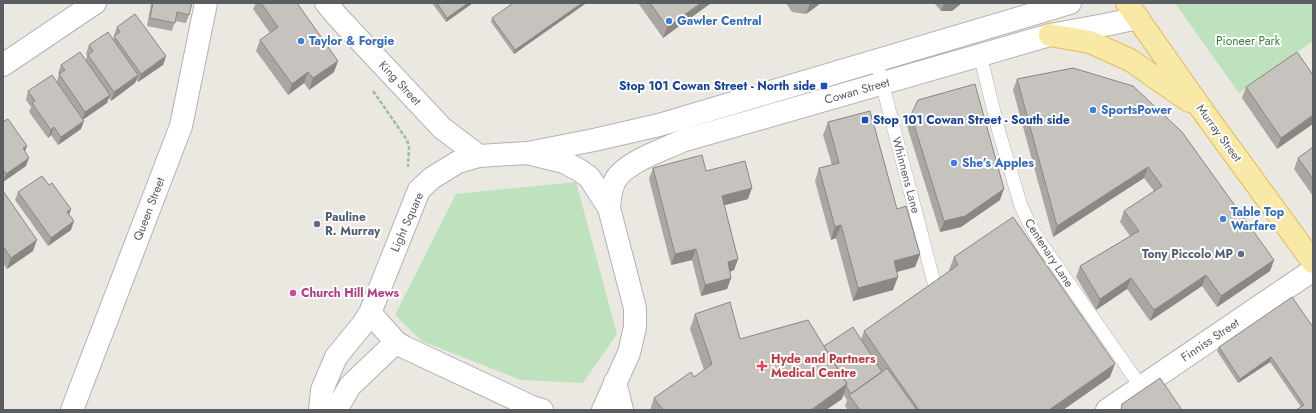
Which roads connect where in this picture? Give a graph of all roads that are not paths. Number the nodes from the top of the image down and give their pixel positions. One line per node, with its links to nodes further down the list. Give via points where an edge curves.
1 (95, 3): 9 (street)
2 (206, 3): 25 (street, Queen Street, via 181,126)
3 (326, 3): 13 (street, King Street, via 442,128)
4 (1069, 3): 8 (street, Cowan Street)
5 (1132, 10): 6 (street, Cowan Street, via 1110,24); 11 (main road, Murray Street)
6 (1050, 35): 7 (street, Cowan Street); 11 (main road, via 1090,42 1130,60)
7 (980, 55): 10 (street, Cowan Street); 16 (lane, Centenary Lane, via 1021,206 1040,242)
8 (876, 60): 10 (lane, Whinnens Lane); 12 (street, Cowan Street, via 659,125)
9 (3, 65)
10 (882, 84): 14 (street, Cowan Street, via 682,141 629,165 614,182); 19 (lane, Whinnens Lane)
11 (1205, 114): 15 (main road, Murray Street)
12 (527, 153): 13 (street, Light Square); 14 (street, Light Square, via 564,162 579,170 589,177)
13 (479, 156): 20 (street, Light Square, via 458,162 432,178 419,190)
14 (609, 208): 22 (street, Light Square, via 635,308 635,327 629,353)
15 (1313, 262)
16 (1058, 268): 18 (lane); 23 (lane, Centenary Lane)
17 (1313, 270): 23 (street, Finniss Street)
18 (1047, 277)
19 (936, 290)
20 (370, 313): 21 (street); 26 (street, via 336,357 322,390)
21 (396, 342): 24 (street); 27 (street, via 350,386)
22 (615, 382): 28 (street, Light Square); 29 (street)
23 (1141, 387): 30 (street, Finniss Street)
24 (537, 409)
25 (72, 410)
26 (320, 410)
27 (336, 410)
28 (602, 410)
29 (622, 410)
30 (1107, 410)

